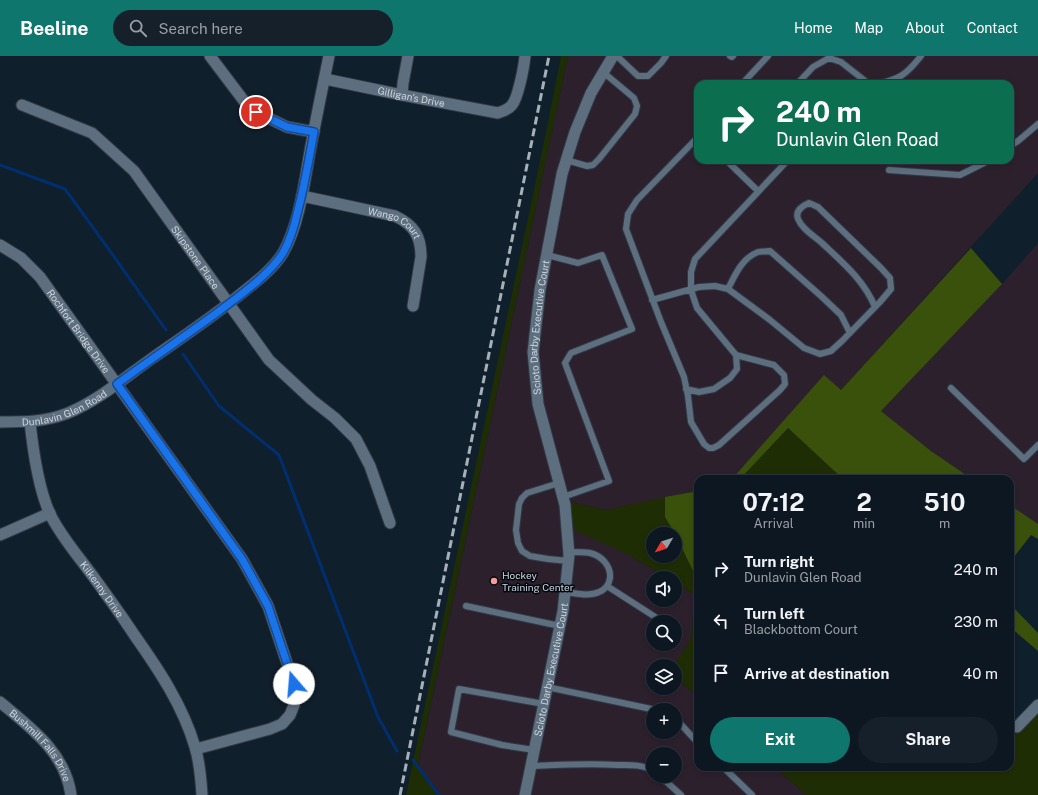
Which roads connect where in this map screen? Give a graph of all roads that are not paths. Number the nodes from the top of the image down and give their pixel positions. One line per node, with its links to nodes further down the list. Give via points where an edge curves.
1 (210, 56): 21 (street, via 244,102 256,112 287,127)
2 (329, 56): 13 (street, Dunlavin Glen Road)
3 (408, 56): 18 (street)
4 (525, 56): 18 (street, Gilligan's Drive, via 513,104 498,113)
5 (613, 56): 12 (street, Scioto Darby Executive Court)
6 (617, 56): 7 (lane, via 638,76 648,76)
7 (666, 56)
8 (730, 56): 9 (lane)
9 (733, 56)
10 (768, 56): 14 (lane)
11 (921, 56): 17 (lane, via 902,76)
12 (603, 72): 24 (street, Scioto Darby Executive Court, via 577,125); 24 (lane, via 634,98 637,106 635,114 593,165 587,166)
13 (325, 79): 18 (street, Gilligan's Drive); 21 (street, Dunlavin Glen Road)
14 (746, 80)
15 (801, 80): 16 (lane, via 813,67 830,58 842,62)
16 (864, 80)
17 (893, 80)
18 (402, 95)
19 (22, 105): 36 (street, Skipstone Place, via 92,134 134,171)
20 (1038, 124): 23 (lane)
21 (314, 132): 30 (street, Dunlavin Glen Road)
22 (694, 141): 35 (lane, via 637,200 628,214 626,229)
23 (1014, 144)
24 (566, 160): 32 (street, Scioto Darby Executive Court)
25 (731, 164): 29 (lane)
26 (784, 164): 29 (lane)
27 (982, 164): 28 (lane, via 960,175)
28 (889, 170)
29 (758, 192): 34 (lane, via 695,259)
30 (302, 196): 36 (street, Dunlavin Glen Road, via 291,237 283,253 257,282); 37 (street, Wango Court, via 395,216 410,225 419,240 422,257)
31 (0, 245): 41 (street, Rochfort Bridge Drive, via 21,258 40,277)
32 (547, 255): 47 (street, Scioto Darby Executive Court, via 533,352 538,404); 48 (lane, via 578,263 602,255 632,329 571,353 565,363 609,481)
33 (728, 288): 34 (lane, via 715,286); 39 (lane, via 804,348 820,354 830,350); 39 (lane, via 736,272 747,259 758,252 770,251 841,315)
34 (690, 290): 35 (lane); 40 (lane, via 698,308)
35 (652, 300): 42 (lane, via 684,377)
36 (229, 304): 41 (street, Dunlavin Glen Road); 50 (street, Skipstone Place, via 269,360 356,439 370,466)
37 (413, 306)
38 (876, 307): 38 (lane, via 862,283 804,227 798,218 802,206 809,204 818,207 890,278 891,289); 39 (lane)
39 (850, 333)
40 (736, 355): 42 (lane, via 737,369 730,378 714,389 700,392); 42 (lane, via 774,365 784,375 785,384 719,445 709,448 704,444 691,422)
41 (117, 384): 45 (street, Dunlavin Glen Road, via 68,413); 66 (street, Rochfort Bridge Drive, via 242,559 268,606 294,684 296,700 290,715 282,724)
42 (686, 388)
43 (951, 388): 46 (lane, via 1024,459)
44 (0, 422): 45 (street, Dunlavin Glen Road)
45 (30, 422): 49 (street, Kilkenny Drive, via 37,467)
46 (1038, 445)
47 (559, 483): 48 (street, Scioto Darby Executive Court); 52 (lane, via 527,493 522,498 516,530 522,551 530,556 548,559)
48 (563, 497): 52 (street, Scioto Darby Executive Court)
49 (50, 513): 51 (street); 66 (street, Kilkenny Drive, via 165,680)
50 (390, 523)
51 (0, 535)
52 (568, 556): 53 (lane, via 590,553 600,558 609,568 610,578); 54 (street, Scioto Darby Executive Court)
53 (607, 586): 54 (lane, via 599,592 590,594); 56 (lane)
54 (565, 592): 57 (street, Scioto Darby Executive Court)
55 (466, 606): 57 (lane)
56 (652, 615)
57 (560, 626): 58 (street, Scioto Darby Executive Court)
58 (547, 687): 60 (street, Scioto Darby Executive Court); 62 (lane)
59 (0, 702): 72 (street, Bushmill Falls Drive, via 34,730 50,748 64,769)
60 (544, 704): 67 (street, Scioto Darby Executive Court); 67 (lane, via 459,689 451,732)
61 (1038, 705): 64 (street)
62 (646, 708)
63 (682, 726): 65 (lane)
64 (1017, 727)
65 (694, 739)
66 (196, 749): 73 (street, Kilkenny Drive)
67 (534, 750): 68 (street, Scioto Darby Executive Court)
68 (531, 766): 69 (lane, via 596,764 637,765); 74 (street, Scioto Darby Executive Court)
69 (646, 768)
70 (727, 771): 76 (lane)
71 (668, 783): 75 (lane)
72 (71, 795)
73 (202, 795)
74 (525, 795)
75 (681, 795)
76 (752, 795)

